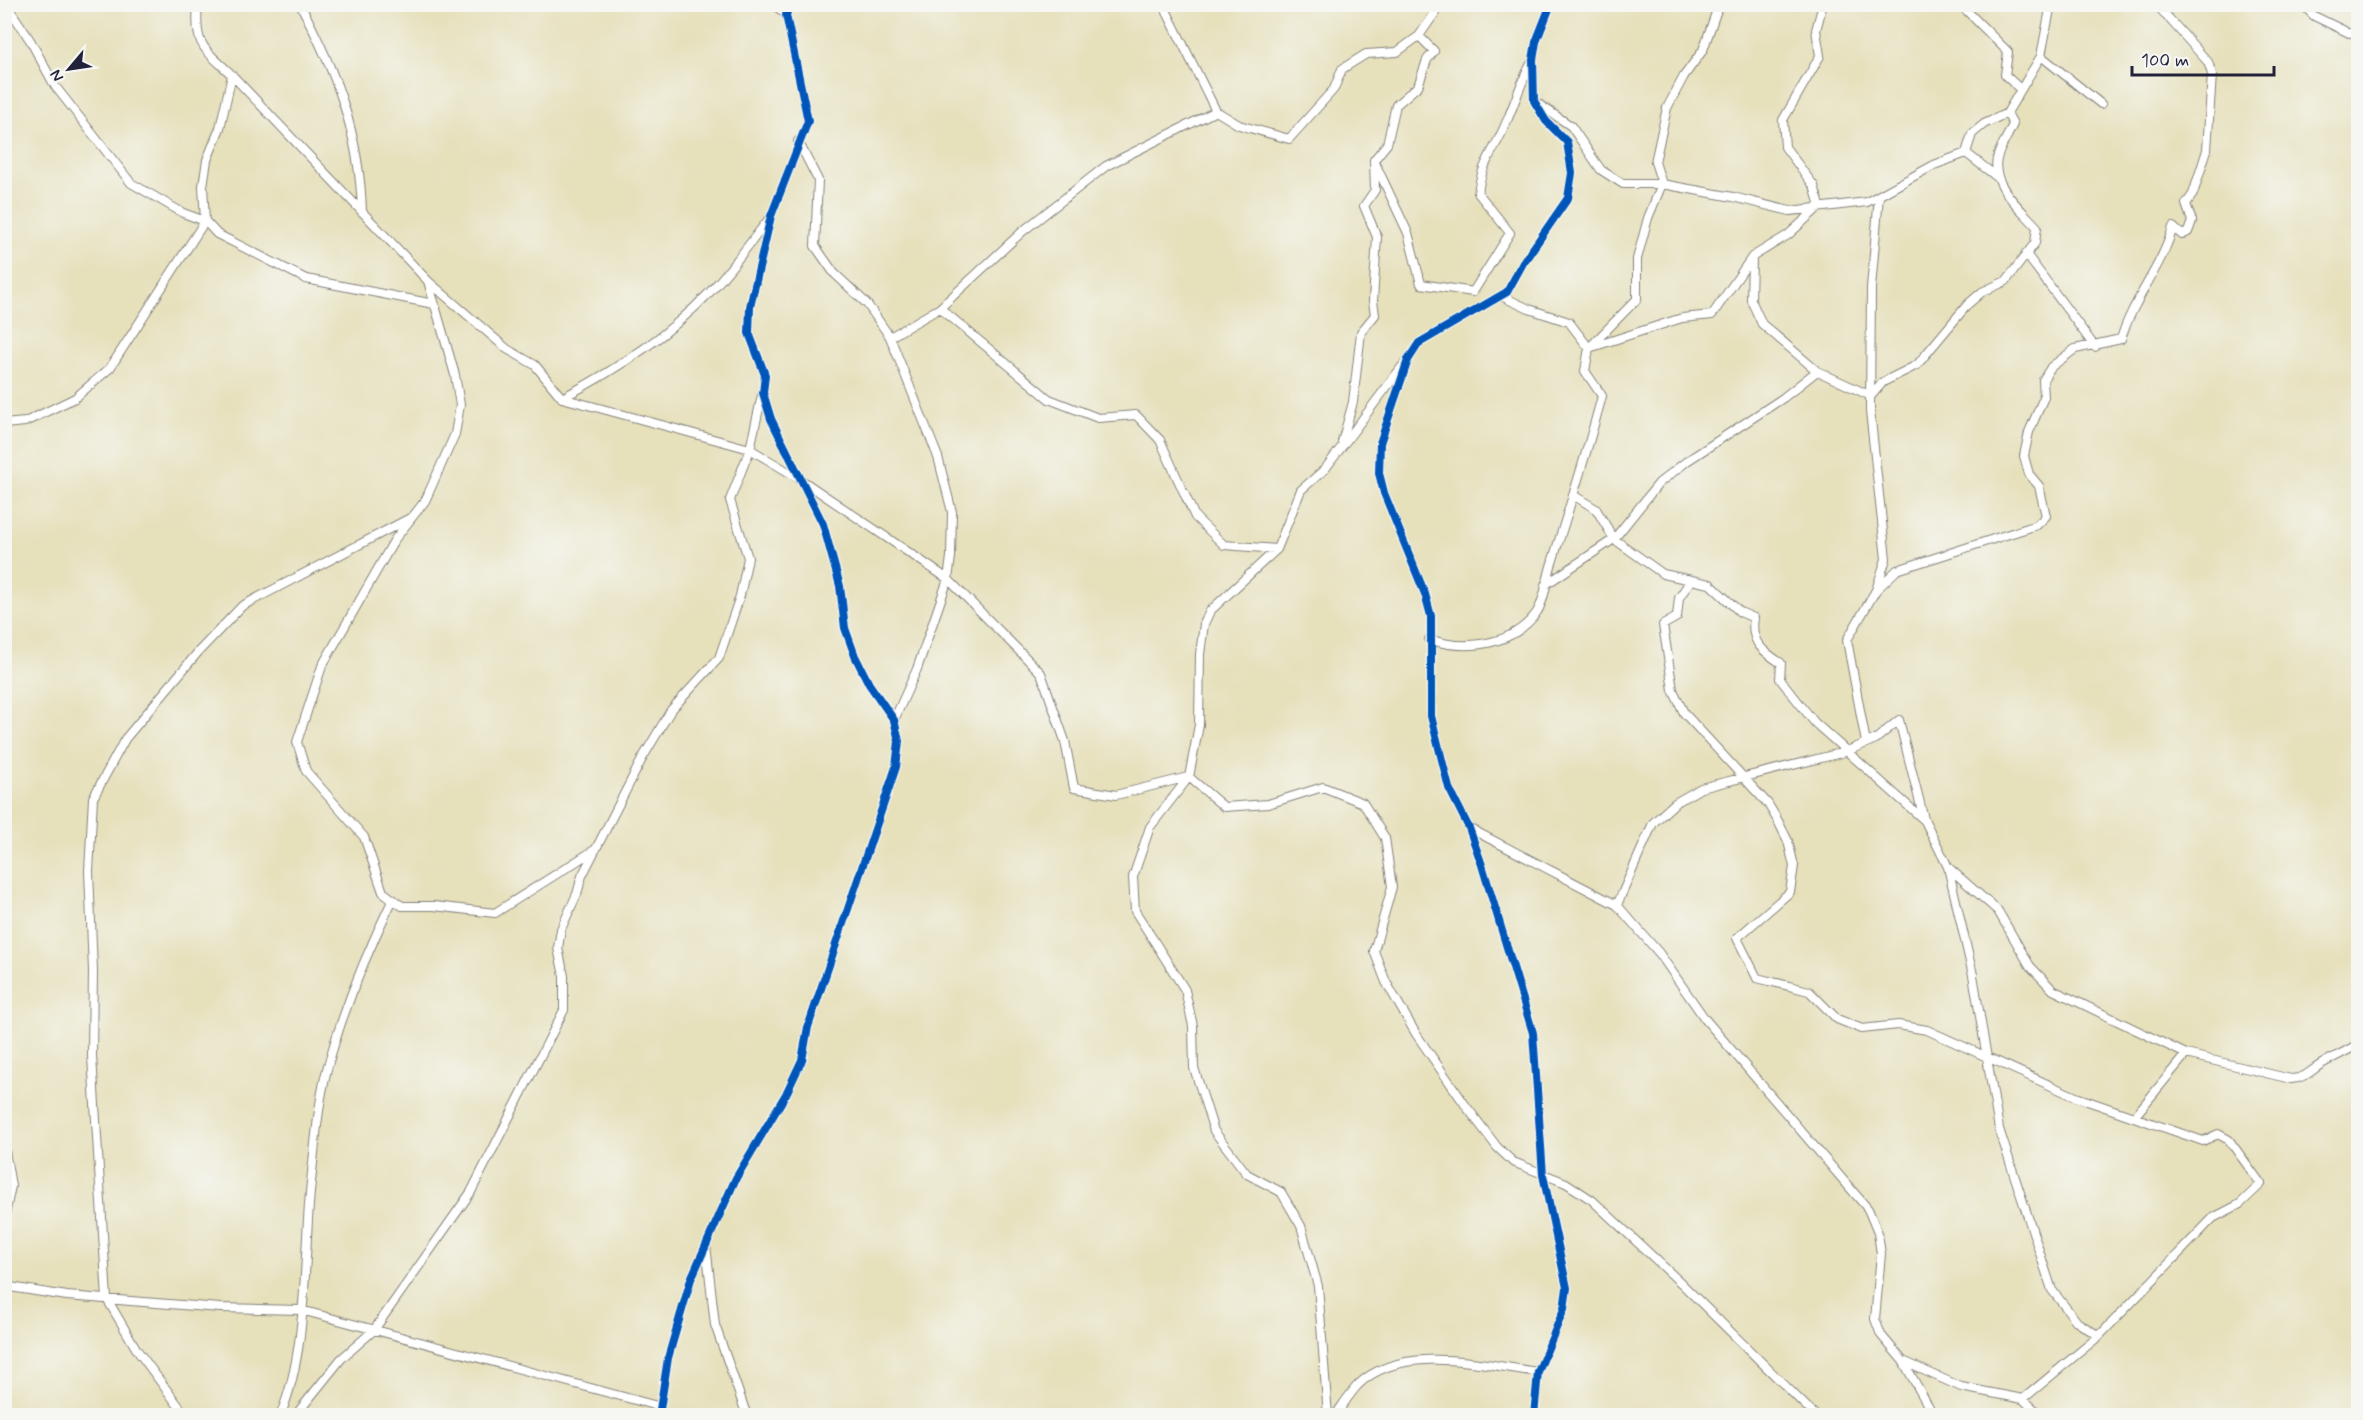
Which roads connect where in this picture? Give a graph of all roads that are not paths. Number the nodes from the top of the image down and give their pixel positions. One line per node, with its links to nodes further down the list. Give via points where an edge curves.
1 (6, 4): 35 (street, via 55,86 131,183 183,213)
2 (198, 4): 20 (street, via 196,23 202,48)
3 (300, 4): 33 (street, via 344,101 361,171)
4 (774, 4): 15 (street)
5 (790, 4): 15 (street)
6 (1162, 4): 24 (street)
7 (1437, 4): 17 (street)
8 (1551, 4): 19 (street, via 1540,28)
9 (1719, 4): 30 (street, via 1703,50 1667,108 1655,162)
10 (1823, 4): 32 (street, via 1816,30 1820,56 1783,120 1785,147 1814,186)
11 (1960, 4): 21 (street, via 2008,52 2005,75)
12 (2051, 4): 18 (street)
13 (2156, 4): 43 (street, via 2208,62 2212,75 2207,150 2186,204 2192,221 2188,232 2182,234 2173,226 2166,248 2128,314 2121,339)
14 (2302, 4): 16 (street, via 2314,16 2349,33)
15 (786, 15): 26 (street, via 808,121)
16 (2358, 30)
17 (1419, 36): 24 (street, via 1397,52 1366,54 1342,69 1334,89 1289,139 1239,125); 28 (street, via 1434,51 1418,86 1396,105 1387,144)
18 (2041, 56): 21 (street); 23 (street)
19 (1533, 60): 22 (street); 28 (street, via 1479,179 1478,193 1510,233 1473,292 1421,284 1408,232)
20 (232, 75): 33 (street); 35 (street, via 220,128 207,160 203,186)
21 (2020, 89): 25 (street)
22 (1534, 100): 30 (street, via 1571,126 1584,149 1612,179 1623,184); 39 (street, via 1546,122 1568,142 1572,173 1568,198)
23 (2101, 104)
24 (1216, 111): 41 (street, via 1106,166 1023,231)
25 (2007, 113): 27 (street, via 1972,134); 29 (street, via 2013,124 1997,158)
26 (798, 141): 34 (street); 42 (street, via 818,180 815,246 834,273 867,304)
27 (1966, 153): 29 (street); 31 (street, via 1934,165)
28 (1374, 160): 51 (street, via 1375,190 1364,206 1377,237 1375,315 1361,332 1353,402)
29 (1997, 177): 36 (street, via 2037,227 2035,243)
30 (1662, 184): 32 (street, via 1790,211); 44 (street, via 1637,259 1637,299)
31 (1879, 196): 32 (street, via 1867,202); 48 (street, via 1871,288)
32 (1820, 206): 37 (street, via 1788,234)
33 (362, 212): 38 (street)
34 (771, 216): 47 (street, via 750,307 749,333 765,375); 49 (street, via 708,294 669,329 594,381)
35 (206, 221): 40 (street, via 216,234 306,279); 50 (street, via 110,368 75,398 26,422)
36 (2026, 254): 43 (street); 48 (street, via 2006,281 1982,292 1968,304 1917,365 1884,382)
37 (1752, 257): 44 (street, via 1712,315 1682,318); 46 (street, via 1751,300 1762,324)
38 (428, 281): 40 (street); 49 (street, via 507,349 536,365)
39 (1501, 296): 44 (street, via 1569,322); 45 (street, via 1419,343)
40 (434, 304): 55 (street, via 460,405 455,435 425,501)
41 (940, 309): 42 (street); 57 (street, via 1049,399 1098,418 1136,415 1160,440 1195,517 1224,545)
42 (890, 337): 58 (street, via 938,457 952,512)
43 (2095, 346): 61 (street, via 2075,349 2051,367 2043,380 2044,397 2024,456 2029,474 2039,486 2046,516 2037,525 1897,570)
44 (1589, 348): 54 (street, via 1585,371 1602,396)
45 (1407, 360): 51 (street); 62 (street, via 1380,443 1379,473 1425,594 1431,616)
46 (1816, 371): 48 (street); 56 (street, via 1659,483)
47 (763, 393): 52 (street); 53 (street)
48 (1871, 396): 61 (street, via 1887,559)
49 (562, 398): 52 (street)
50 (4, 424)
51 (1340, 446): 57 (street, via 1325,469 1301,490)
52 (750, 449): 53 (street); 70 (street, via 730,500 748,558 719,658 670,710)
53 (800, 479): 58 (street); 63 (street, via 823,524 840,586 845,628 855,656)
54 (1573, 495): 56 (street, via 1596,509); 60 (street)
55 (412, 517): 72 (street, via 395,539 322,666 297,742 306,771 364,837 383,892); 83 (street, via 242,606 125,739 93,798 89,871 92,1056)
56 (1614, 539): 59 (street, via 1664,574); 60 (street)
57 (1277, 549): 66 (street, via 1210,611 1204,624 1199,725)
58 (948, 579): 63 (street, via 917,669); 66 (street, via 1041,673 1065,741 1074,788 1116,795)
59 (1691, 580): 65 (street, via 1710,584 1740,612 1754,618 1752,631 1759,648 1781,663 1780,679 1815,723); 67 (street, via 1679,598 1677,617 1663,625 1673,690 1684,713)
60 (1545, 585): 62 (street, via 1538,610 1516,633 1485,644)
61 (1876, 590): 64 (street, via 1847,640)
62 (1429, 639): 69 (street, via 1431,716 1449,788)
63 (894, 720): 81 (street, via 899,741 896,767 808,1027 802,1060 736,1178)
64 (1866, 743): 65 (street); 68 (street, via 1899,720)
65 (1845, 752): 67 (street); 68 (street)
66 (1188, 777): 79 (street, via 1224,807 1268,804 1323,787 1363,803 1385,838 1392,887 1374,951 1386,982 1416,1034 1497,1148 1513,1162); 95 (street, via 1150,827 1132,877 1135,911 1185,990 1193,1026 1194,1068 1214,1131 1247,1174 1281,1192 1301,1226 1318,1286)
67 (1745, 779): 73 (street, via 1701,789 1660,816); 76 (street, via 1778,821 1794,866 1790,892 1737,938 1756,978 1809,991 1837,1019 1862,1029 1898,1026 1927,1030)
68 (1924, 819): 71 (street)
69 (1469, 828): 73 (street); 79 (street, via 1533,1033)
70 (597, 848): 72 (street, via 495,913 402,906); 85 (street, via 561,929 558,948 564,976 564,1010 471,1192)
71 (1948, 867): 75 (street, via 1998,911 2030,966 2053,990); 76 (street, via 1973,975)
72 (393, 899): 84 (street, via 362,966 327,1070 311,1181)
73 (1617, 905): 87 (street, via 1659,953 1706,1019 1868,1209 1881,1254 1875,1319 1881,1335)
74 (2358, 1044): 75 (street, via 2304,1078 2292,1079)
75 (2186, 1054): 77 (street)
76 (1986, 1057): 77 (street, via 2076,1097); 86 (street, via 1999,1129 2052,1290 2077,1322)
77 (2135, 1116): 86 (street, via 2204,1141 2218,1134 2229,1140 2261,1184 2240,1204 2213,1218)
78 (4, 1146): 80 (street, via 11,1186)
79 (1543, 1175): 88 (street, via 1567,1288 1564,1309); 98 (street, via 1566,1183 1592,1200)
80 (4, 1220)
81 (706, 1244): 90 (street, via 690,1279 668,1358); 94 (street, via 715,1325)
82 (4, 1286): 83 (street)
83 (107, 1299): 84 (street); 91 (street, via 137,1350)
84 (301, 1310): 85 (street); 92 (street, via 291,1391)
85 (374, 1330): 90 (street); 93 (street, via 341,1359)
86 (2099, 1336): 89 (street)
87 (1903, 1361): 89 (street, via 1961,1387); 99 (street)
88 (1538, 1372): 96 (street, via 1444,1359 1404,1362 1358,1385); 97 (street)
89 (2023, 1400): 100 (street)
90 (660, 1412)
91 (186, 1416)
92 (280, 1416)
93 (295, 1416)
94 (747, 1416)
95 (1328, 1416)
96 (1335, 1416)
97 (1534, 1416)
98 (1815, 1416)
99 (1934, 1416)
100 (2041, 1416)

